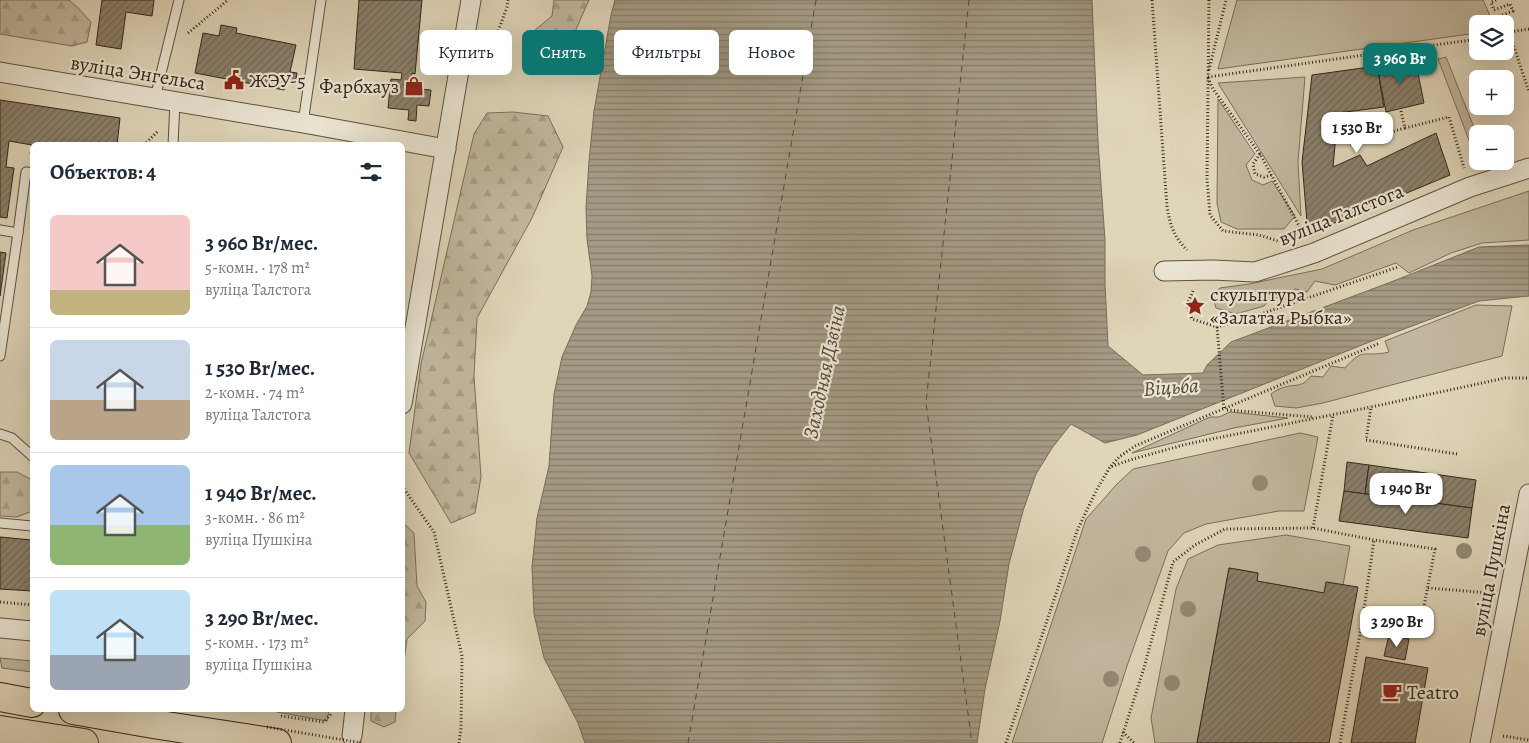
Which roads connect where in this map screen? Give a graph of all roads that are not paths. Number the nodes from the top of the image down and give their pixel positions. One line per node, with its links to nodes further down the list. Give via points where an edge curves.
1 (179, 0): 5 (lane)
2 (321, 0): 7 (lane)
3 (471, 0): 9 (street)
4 (0, 72): 5 (street, вуліца Энгельса)
5 (155, 98): 6 (street, вуліца Энгельса)
6 (175, 102): 7 (street, вуліца Энгельса); 8 (lane)
7 (303, 123): 9 (street, вуліца Энгельса)
8 (173, 142)
9 (446, 149): 16 (street)
10 (1529, 168): 14 (street, вуліца Талстога, via 1470,187 1314,253 1255,272)
11 (30, 172): 13 (lane, via 26,172)
12 (0, 230): 13 (lane)
13 (18, 233): 15 (lane)
14 (1164, 271)
15 (0, 356)
16 (405, 387)
17 (0, 434): 18 (lane, via 12,438)
18 (30, 454)
19 (1529, 494): 30 (street, вуліца Пушкіна)
20 (0, 523): 21 (lane)
21 (30, 526)
22 (0, 628): 23 (street)
23 (30, 632)
24 (0, 697): 25 (main road)
25 (30, 703)
26 (85, 712): 29 (main road, via 153,724)
27 (355, 712): 31 (street)
28 (0, 730): 32 (main road)
29 (270, 737)
30 (1481, 738)
31 (357, 740)
32 (84, 743)

